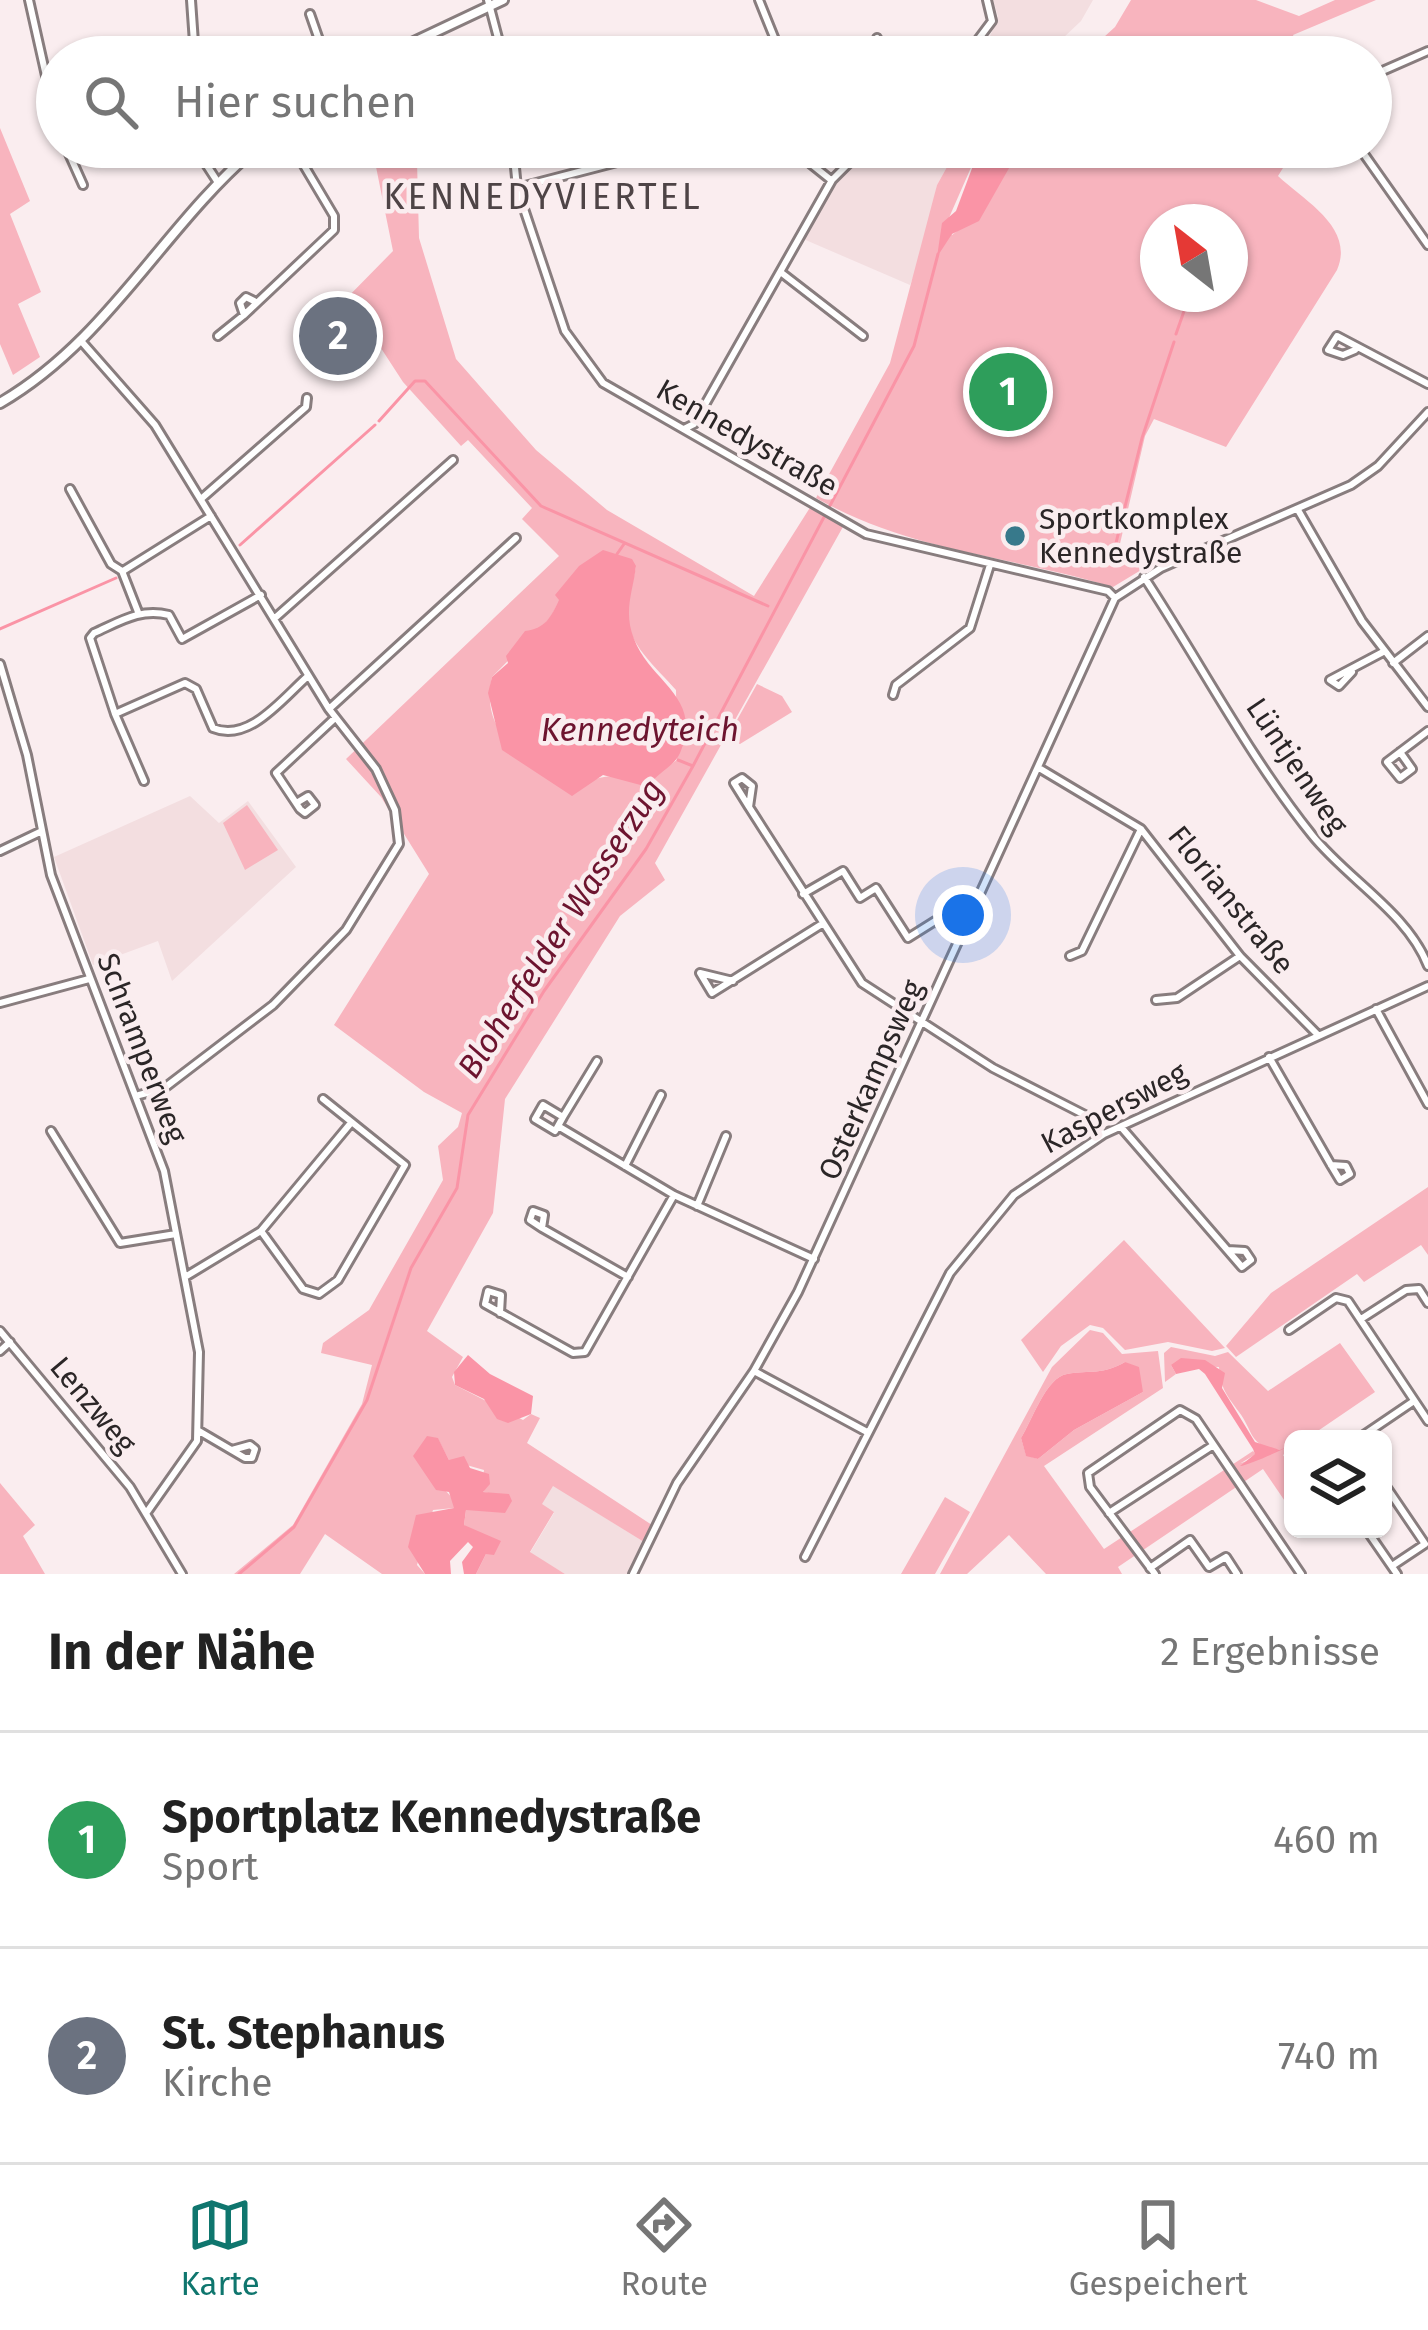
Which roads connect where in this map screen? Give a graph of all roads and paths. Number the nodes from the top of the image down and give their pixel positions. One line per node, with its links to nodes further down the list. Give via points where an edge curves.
1 (28, 0): 8 (street)
2 (191, 0): 9 (street)
3 (503, 0): 6 (street)
4 (987, 0): 14 (street, via 992,21)
5 (762, 1): 13 (street)
6 (490, 3): 11 (street); 12 (street)
7 (310, 14): 10 (street)
8 (36, 36)
9 (194, 36)
10 (318, 36)
11 (424, 36)
12 (498, 36)
13 (774, 36)
14 (981, 36)
15 (1428, 52): 16 (street)
16 (1392, 67)
17 (75, 168): 28 (street)
18 (209, 168): 27 (street)
19 (232, 168): 27 (street)
20 (305, 168): 32 (street, via 334,230)
21 (516, 168): 29 (street, Kennedystraße)
22 (582, 168): 29 (street)
23 (816, 168): 26 (street)
24 (844, 168): 26 (street)
25 (1374, 168): 30 (street)
26 (832, 180): 31 (street)
27 (217, 181): 34 (street)
28 (83, 185)
29 (518, 188): 40 (street, Kennedystraße, via 579,356 603,383)
30 (1428, 245)
31 (783, 274): 33 (street); 40 (street)
32 (218, 336)
33 (863, 336)
34 (82, 342): 38 (street); 45 (street, via 155,425)
35 (1355, 350): 36 (street)
36 (1428, 384)
37 (307, 398): 45 (street)
38 (0, 403)
39 (1428, 412): 46 (street, via 1366,475)
40 (684, 429): 49 (street, Kennedystraße, via 892,543)
41 (453, 460): 42 (street)
42 (445, 467): 43 (street); 55 (street)
43 (456, 470)
44 (70, 489): 50 (street)
45 (201, 499): 47 (street)
46 (1298, 510): 51 (street); 57 (street)
47 (212, 516): 50 (street); 52 (street)
48 (516, 538): 64 (street)
49 (990, 565): 53 (street, Kennedystraße); 62 (street, via 970,628)
50 (122, 571): 54 (street)
51 (1144, 577): 53 (street); 81 (street, Lüntjenweg, via 1288,803 1341,869 1416,939)
52 (261, 595): 54 (street, via 182,639 169,615); 55 (street)
53 (1115, 598): 69 (street, Osterkampsweg)
54 (138, 612): 65 (street, via 90,638)
55 (275, 618): 61 (street)
56 (1428, 636): 59 (street)
57 (1383, 652): 59 (street); 60 (street)
58 (0, 664): 74 (street, Schramperweg)
59 (1392, 664): 63 (street)
60 (1352, 672)
61 (308, 676): 64 (street); 65 (street, via 230,734 213,728 185,682)
62 (893, 695)
63 (1428, 707)
64 (329, 709): 66 (street)
65 (115, 714): 70 (street)
66 (335, 718): 71 (street, via 276,773); 92 (street, via 376,769 399,844 346,930 273,1005 182,1077)
67 (1428, 731): 68 (street)
68 (1400, 752)
69 (1039, 768): 73 (street, Florianstraße); 78 (street, Osterkampsweg)
70 (144, 781)
71 (298, 802)
72 (749, 807): 76 (street)
73 (1141, 829): 79 (street, via 1082,951); 80 (street, Florianstraße)
74 (42, 831): 75 (street); 82 (street, Schramperweg)
75 (0, 850)
76 (803, 894): 77 (street); 78 (street, via 843,871 860,898 876,888 908,938 935,921)
77 (822, 924): 83 (street); 88 (street, via 862,983)
78 (963, 937): 88 (street, Osterkampsweg)
79 (1070, 956)
80 (1240, 956): 85 (street, via 1177,998); 89 (street, Florianstraße)
81 (1428, 966)
82 (89, 979): 86 (street); 92 (street, Schramperweg)
83 (733, 981): 83 (street, via 716,977 700,973 712,993)
84 (1428, 986): 87 (street, Kaspersweg)
85 (1156, 1000)
86 (0, 1003)
87 (1376, 1009): 89 (street, Kaspersweg); 95 (street)
88 (922, 1023): 101 (street, via 1085,1115); 111 (street, Osterkampsweg)
89 (1318, 1035): 90 (street, Kaspersweg)
90 (1269, 1057): 99 (street, Kaspersweg); 104 (street)
91 (597, 1061): 96 (street)
92 (140, 1095): 109 (street, Schramperweg)
93 (661, 1095): 103 (street)
94 (323, 1099): 97 (street)
95 (1428, 1104)
96 (563, 1117): 98 (street); 98 (street, via 544,1105 535,1119)
97 (350, 1124): 108 (street); 108 (street, via 405,1165 338,1280 319,1294 303,1289)
98 (558, 1126): 103 (street)
99 (1121, 1127): 101 (street, Kaspersweg); 110 (street)
100 (51, 1131): 109 (street, via 120,1243)
101 (1104, 1134): 126 (street, Kaspersweg, via 1014,1195 965,1249)
102 (725, 1136): 106 (street)
103 (625, 1166): 105 (street)
104 (1331, 1166)
105 (674, 1195): 106 (street); 113 (street)
106 (697, 1206): 111 (street)
107 (542, 1228): 113 (street)
108 (261, 1231): 112 (street)
109 (177, 1234): 112 (street, Schramperweg)
110 (1228, 1250)
111 (814, 1259): 121 (street, Osterkampsweg)
112 (185, 1277): 125 (street, Schramperweg, via 202,1372)
113 (628, 1277): 115 (street, via 580,1354)
114 (1428, 1303): 116 (street, via 1419,1289 1406,1290)
115 (500, 1312)
116 (1360, 1319): 118 (street, via 1336,1298); 122 (street)
117 (0, 1330): 119 (street, Lenzweg)
118 (1288, 1330)
119 (10, 1342): 120 (street); 130 (street, Lenzweg)
120 (0, 1351)
121 (754, 1371): 126 (street); 137 (street, Osterkampsweg, via 677,1483)
122 (1414, 1401): 123 (street); 124 (street)
123 (1428, 1421)
124 (1371, 1430)
125 (199, 1431): 128 (street); 130 (street, Schramperweg)
126 (868, 1432): 133 (street, Kaspersweg)
127 (1213, 1445): 131 (street); 131 (street, via 1186,1410 1164,1420 1088,1473); 139 (street)
128 (232, 1450)
129 (1392, 1495): 134 (street, via 1425,1544)
130 (147, 1512): 136 (street)
131 (1109, 1513): 135 (street)
132 (1372, 1538): 134 (street)
133 (805, 1557)
134 (1395, 1570)
135 (1153, 1571): 138 (street, via 1190,1540 1209,1567 1226,1557)
136 (182, 1574)
137 (634, 1574)
138 (1238, 1574)
139 (1301, 1574)

